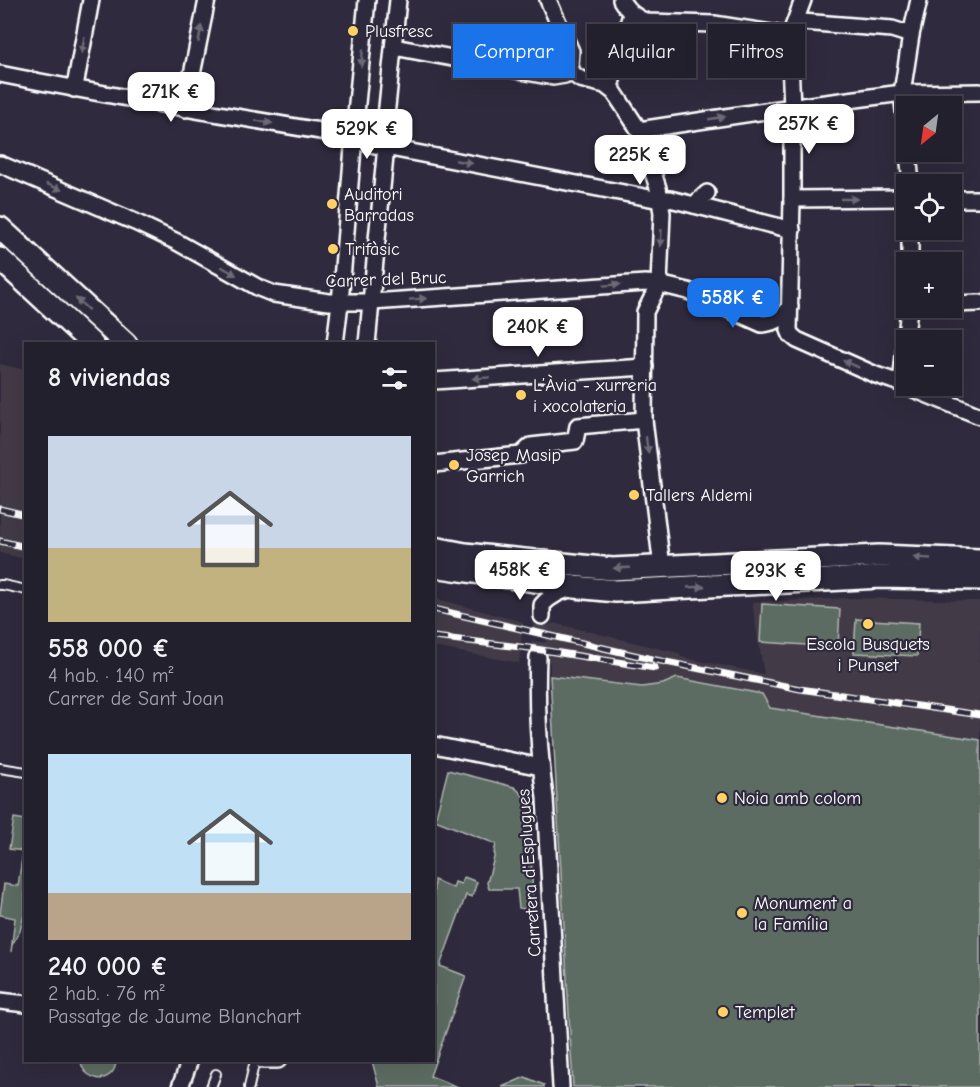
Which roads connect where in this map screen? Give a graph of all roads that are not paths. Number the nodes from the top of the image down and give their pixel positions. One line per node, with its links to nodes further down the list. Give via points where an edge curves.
1 (91, 0): 21 (street, one-way to 21)
2 (207, 0): 26 (street, one-way to 2)
3 (367, 0): 28 (street, one-way to 28)
4 (399, 0): 15 (street)
5 (548, 0): 11 (street)
6 (621, 0): 9 (street)
7 (803, 0): 13 (street)
8 (919, 0): 14 (street)
9 (631, 14): 12 (street, via 648,22); 20 (street)
10 (802, 22): 14 (street, via 892,29)
11 (559, 24)
12 (714, 24)
13 (794, 24)
14 (911, 35): 23 (street)
15 (394, 47): 16 (street); 29 (street)
16 (453, 58)
17 (0, 74): 21 (street)
18 (575, 76): 20 (street)
19 (791, 78): 25 (street)
20 (610, 87): 27 (street)
21 (74, 89): 26 (street)
22 (980, 92): 23 (street)
23 (902, 93): 24 (street); 25 (street)
24 (902, 96)
25 (792, 107): 27 (street, one-way to 25); 34 (street)
26 (185, 109): 28 (street, one-way to 28, via 344,135)
27 (639, 129): 33 (street)
28 (354, 141): 29 (street); 43 (street)
29 (386, 146): 33 (street, one-way to 33); 42 (street)
30 (0, 164): 43 (street, Carrer del Bruc, one-way to 43, via 167,237 259,288 274,294)
31 (707, 193): 37 (street)
32 (896, 198): 34 (street, one-way to 32)
33 (660, 199): 37 (street); 41 (street, one-way to 41)
34 (792, 199): 39 (street)
35 (962, 199): 36 (street)
36 (980, 199)
37 (694, 205): 39 (street)
38 (0, 228): 48 (street, one-way to 38)
39 (790, 230): 46 (street)
40 (0, 259): 47 (street)
41 (658, 284): 42 (street, Carrer del Bruc, one-way to 41); 46 (street, Carrer del Bruc, via 688,291 762,324 782,318); 51 (street, via 645,312)
42 (372, 302): 43 (street, Carrer del Bruc); 50 (street)
43 (340, 303): 49 (street)
44 (980, 303): 45 (street)
45 (962, 304)
46 (790, 306): 53 (street, one-way to 46, via 796,340 789,330)
47 (90, 342)
48 (124, 342)
49 (335, 342)
50 (367, 342)
51 (645, 367): 52 (street, one-way to 52); 56 (street)
52 (435, 381)
53 (896, 382)
54 (931, 396): 55 (street)
55 (980, 416)
56 (644, 420): 57 (street, via 578,426 575,441 531,446 521,455); 61 (street, one-way to 61)
57 (435, 464)
58 (435, 548): 61 (street, one-way to 58, via 612,569)
59 (980, 560): 61 (street, one-way to 61, via 879,556)
60 (435, 566): 62 (street)
61 (662, 567)
62 (524, 578): 65 (street); 65 (street, via 542,610 549,597)
63 (980, 579): 65 (street, one-way to 63, via 615,591 880,577)
64 (0, 585): 66 (lane)
65 (575, 587)
66 (24, 590)
67 (538, 657): 69 (street, Carretera d'Esplugues)
68 (435, 745): 69 (street)
69 (541, 767): 80 (street, Carretera d'Esplugues)
70 (0, 768): 71 (lane)
71 (24, 772)
72 (0, 1001): 73 (street)
73 (24, 1004)
74 (189, 1062): 77 (street)
75 (255, 1062): 79 (lane)
76 (216, 1074): 78 (lane)
77 (180, 1087)
78 (211, 1087)
79 (249, 1087)
80 (561, 1087)

